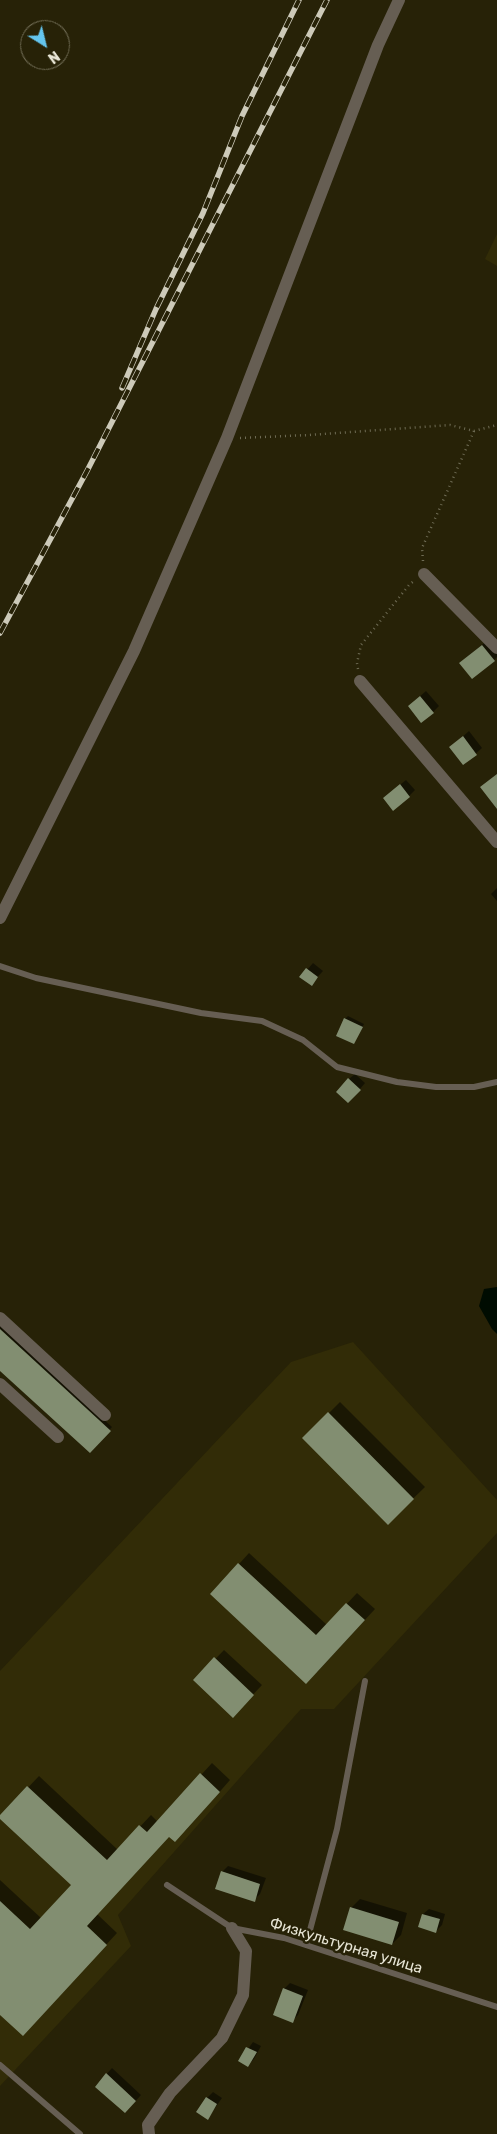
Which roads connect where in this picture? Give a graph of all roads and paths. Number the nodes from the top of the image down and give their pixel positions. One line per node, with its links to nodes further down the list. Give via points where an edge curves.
1 (400, 0): 4 (street, via 378,45)
2 (497, 425): 3 (path)
3 (474, 431): 4 (path, via 450,425); 5 (path, via 422,548)
4 (227, 438): 9 (street, via 134,651)
5 (424, 574): 6 (street); 7 (path, via 409,585 362,645 358,663)
6 (497, 648)
7 (360, 682): 8 (street)
8 (497, 842)
9 (0, 918)
10 (0, 966): 11 (lane, via 36,978 201,1013 262,1020 302,1040 338,1066 397,1082 445,1087 474,1087)
11 (497, 1082)
12 (0, 1318): 14 (street)
13 (0, 1384): 15 (street)
14 (106, 1415)
15 (58, 1437)
16 (365, 1681): 19 (lane, via 337,1829)
17 (167, 1885): 18 (lane, Физкультурная улица)
18 (232, 1928): 19 (lane, Физкультурная улица); 23 (street, via 246,1951 243,1996 222,2038 170,2093 148,2125)
19 (306, 1945): 20 (lane, Физкультурная улица)
20 (497, 2007)
21 (0, 2065): 22 (lane)
22 (80, 2134)
23 (149, 2134)

